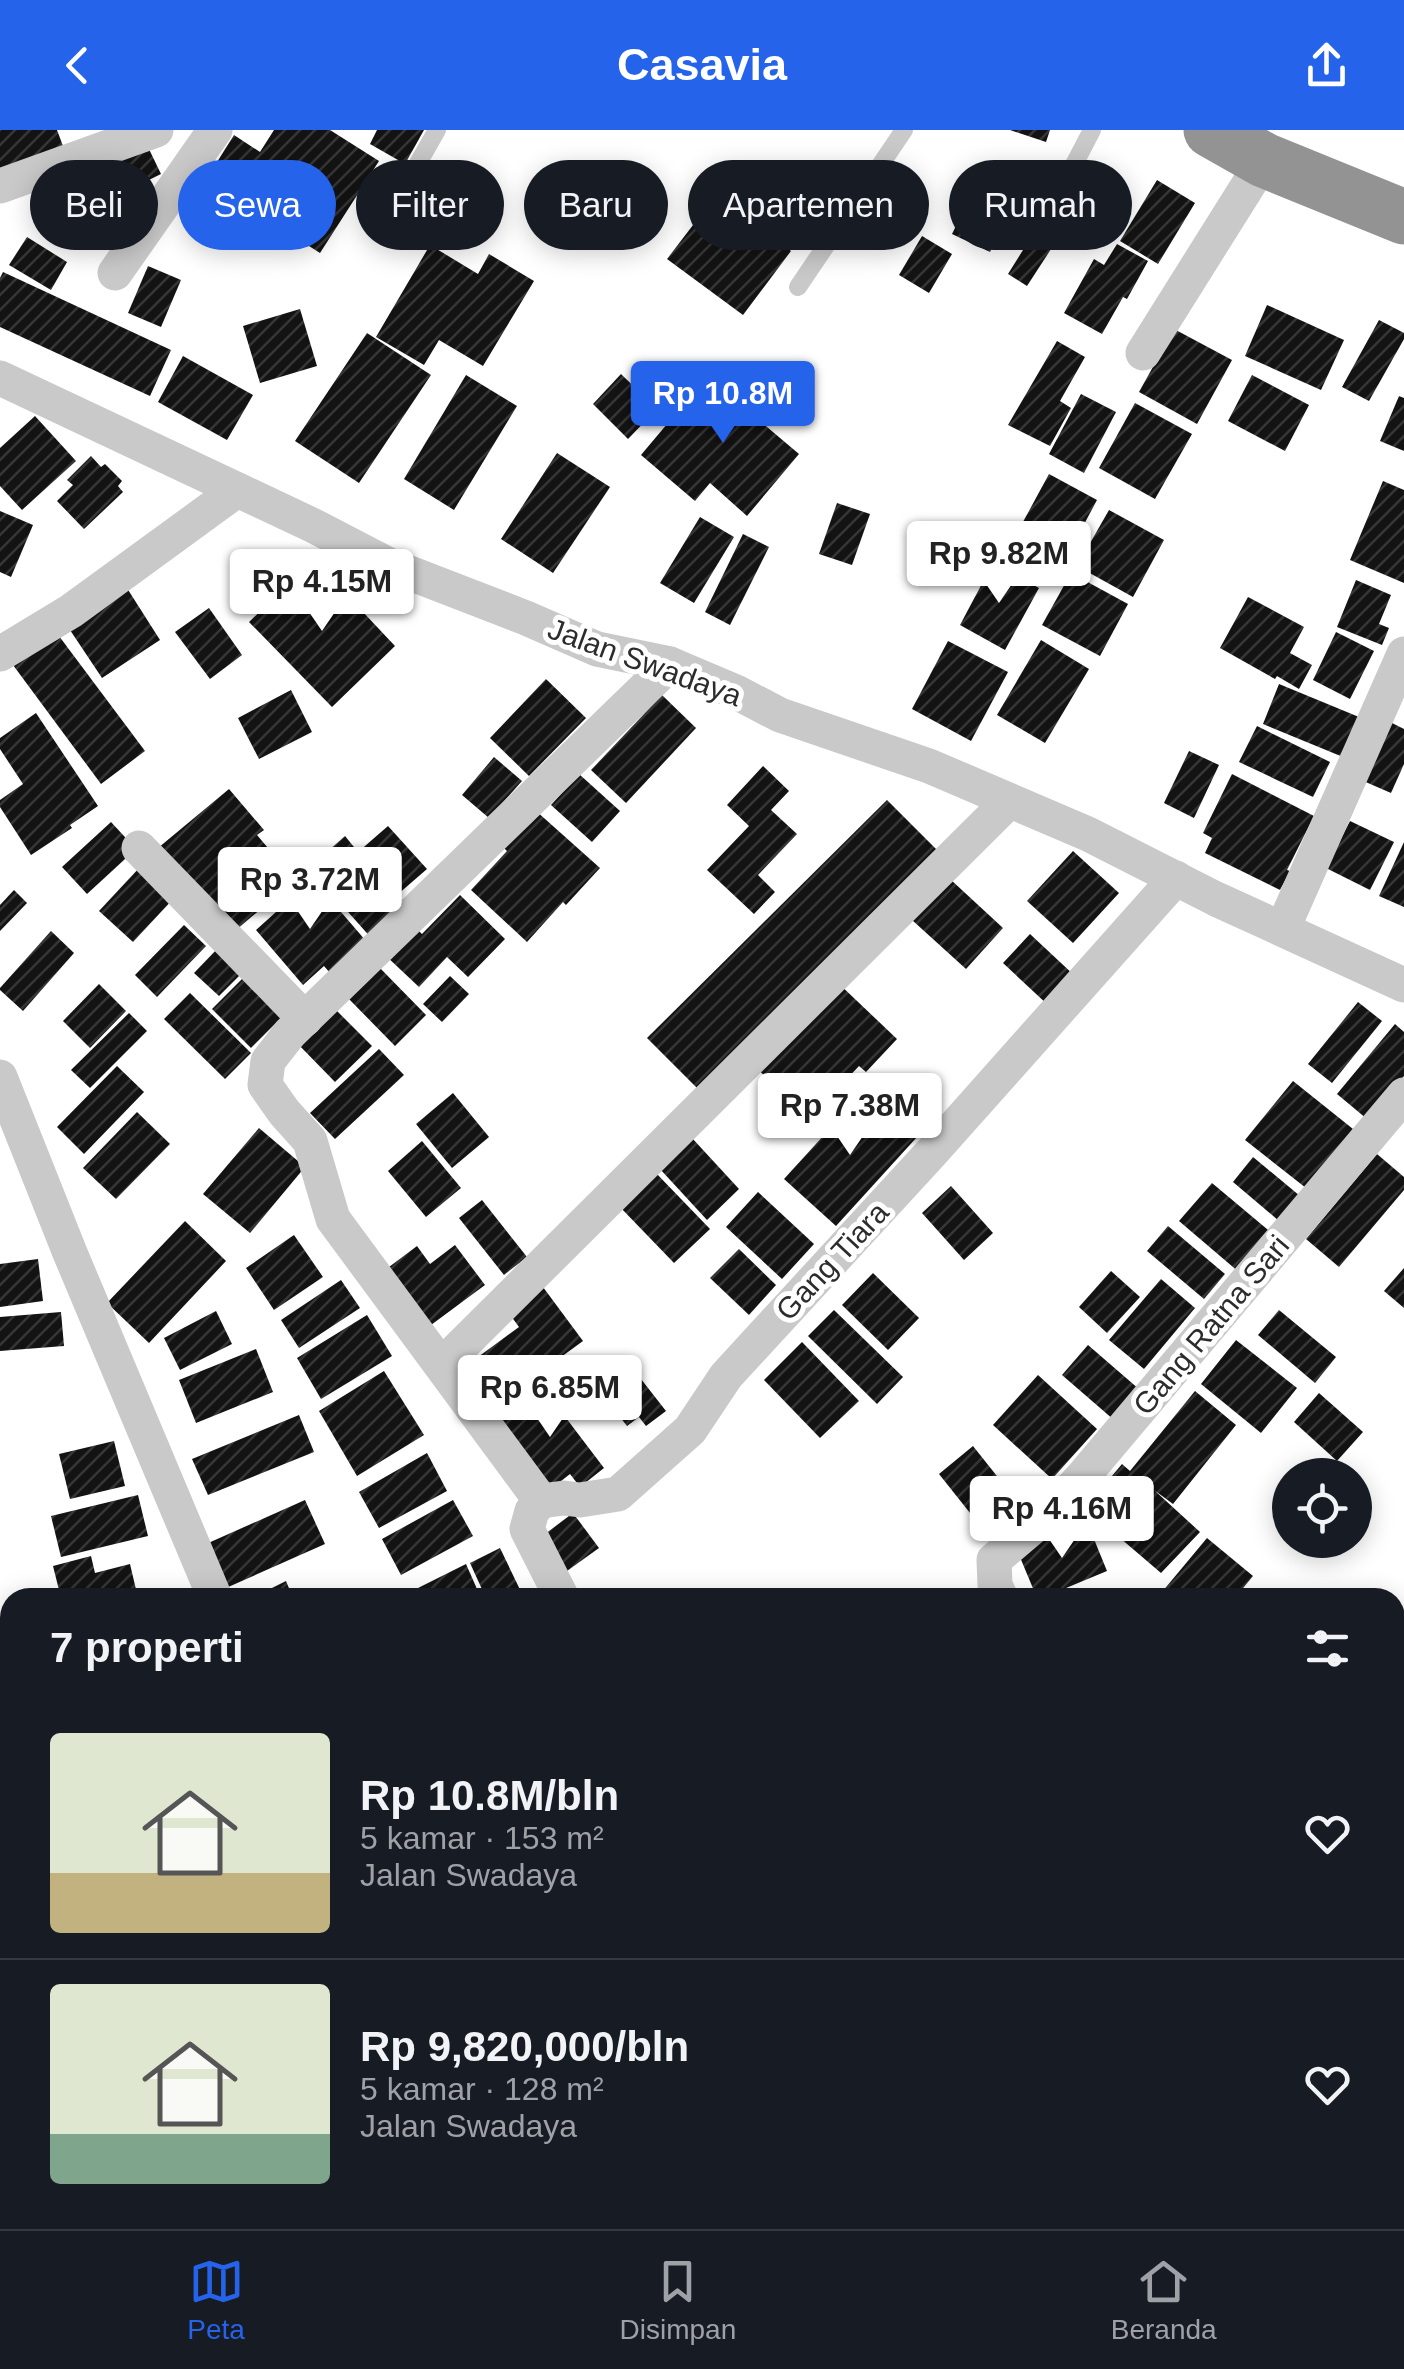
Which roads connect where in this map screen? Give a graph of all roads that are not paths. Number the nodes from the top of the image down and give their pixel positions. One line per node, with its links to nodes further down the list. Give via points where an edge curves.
1 (156, 130): 10 (street)
2 (215, 130): 12 (street)
3 (437, 130): 7 (lane)
4 (904, 130): 13 (lane)
5 (1092, 130): 8 (lane)
6 (1211, 130): 9 (highway)
7 (420, 160)
8 (1076, 160)
9 (1264, 160): 11 (highway); 14 (street)
10 (0, 186)
11 (1404, 217)
12 (115, 272)
13 (798, 287)
14 (1142, 353)
15 (0, 378): 16 (street, Jalan Swadaya)
16 (237, 490): 17 (street, via 71,611); 19 (street, Jalan Swadaya, via 389,566 597,649)
17 (0, 654)
18 (1404, 654): 20 (street)
19 (670, 664): 21 (street, Jalan Swadaya, via 780,716); 26 (street)
20 (1392, 714): 24 (street)
21 (1009, 800): 23 (street, Jalan Swadaya); 29 (street)
22 (139, 848): 26 (street)
23 (1176, 878): 24 (street, Jalan Swadaya); 30 (street, Gang Tiara, via 726,1376 690,1430 618,1494)
24 (1283, 928): 25 (street, Jalan Swadaya)
25 (1404, 985)
26 (305, 1020): 29 (street, via 268,1061 265,1085 310,1140 334,1219)
27 (0, 1077): 31 (street)
28 (1404, 1096): 33 (street, Gang Ratna Sari, via 1084,1476 994,1560)
29 (442, 1365): 30 (street)
30 (541, 1501): 32 (street, via 527,1529)
31 (211, 1588)
32 (557, 1588)
33 (996, 1588)

